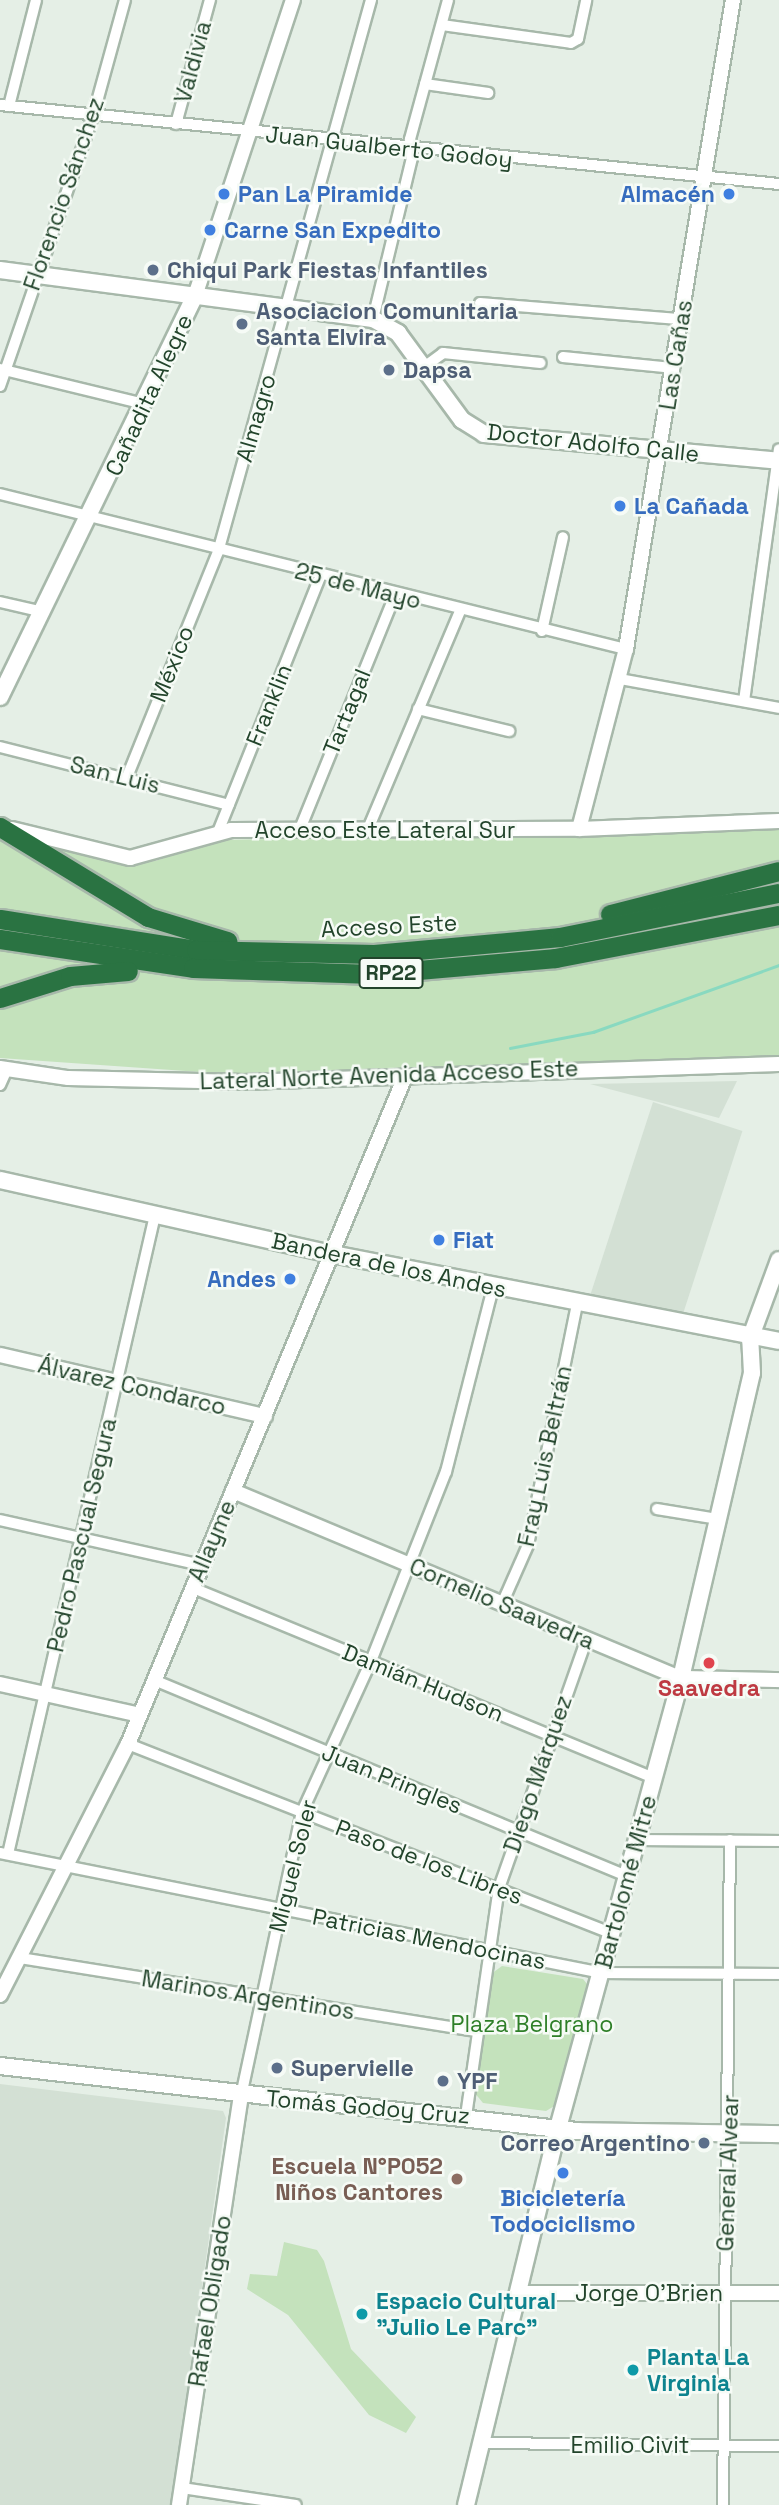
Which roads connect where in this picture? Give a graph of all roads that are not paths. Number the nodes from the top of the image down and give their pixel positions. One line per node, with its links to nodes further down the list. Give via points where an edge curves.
1 (36, 0): 12 (street)
2 (125, 0): 13 (street, Florencio Sánchez)
3 (210, 0): 14 (street, Valdivia)
4 (293, 0): 15 (street, Cañadita Alegre)
5 (371, 0): 16 (street, Almagro)
6 (448, 0): 9 (street)
7 (586, 0): 9 (street, via 578,39 571,43)
8 (733, 0): 18 (street, Las Cañas)
9 (442, 25): 10 (street)
10 (425, 84): 11 (street); 17 (street)
11 (488, 93)
12 (4, 105): 13 (street, Juan Gualberto Godoy)
13 (93, 116): 14 (street, Juan Gualberto Godoy); 21 (street, Florencio Sánchez)
14 (176, 124): 15 (street, Juan Gualberto Godoy)
15 (254, 134): 16 (street, Juan Gualberto Godoy); 22 (street, Cañadita Alegre)
16 (333, 142): 17 (street, Juan Gualberto Godoy); 24 (street, Almagro)
17 (411, 150): 18 (street, Juan Gualberto Godoy); 25 (street)
18 (704, 178): 19 (street, Juan Gualberto Godoy); 26 (street, Las Cañas)
19 (779, 184)
20 (0, 270): 21 (main road, Doctor Adolfo Calle)
21 (37, 273): 22 (main road, Doctor Adolfo Calle); 31 (street, Florencio Sánchez)
22 (197, 293): 24 (main road, Doctor Adolfo Calle); 33 (main road, Cañadita Alegre)
23 (480, 303): 26 (street)
24 (288, 304): 25 (main road, Doctor Adolfo Calle); 39 (street, Almagro)
25 (373, 319): 29 (main road, Doctor Adolfo Calle, via 398,333)
26 (681, 320): 30 (street, Las Cañas)
27 (563, 357): 30 (street)
28 (540, 363): 29 (street, via 443,353)
29 (424, 367): 34 (main road, Doctor Adolfo Calle, via 462,420 484,434)
30 (674, 368): 34 (street, Las Cañas)
31 (3, 370): 32 (street, Florencio Sánchez); 33 (street)
32 (0, 386)
33 (145, 404): 37 (main road, Cañadita Alegre)
34 (660, 453): 35 (main road, Doctor Adolfo Calle); 46 (street, Las Cañas)
35 (778, 457): 49 (street)
36 (0, 494): 37 (street, 25 de Mayo)
37 (90, 521): 39 (street, 25 de Mayo); 44 (main road, Cañadita Alegre)
38 (563, 537): 45 (street)
39 (218, 552): 40 (street, 25 de Mayo); 54 (street, México)
40 (320, 577): 41 (street, 25 de Mayo); 55 (street, Franklin)
41 (394, 595): 43 (street, 25 de Mayo); 58 (street, Tartagal)
42 (0, 602): 44 (street)
43 (460, 611): 45 (street, 25 de Mayo); 51 (street)
44 (43, 612): 48 (main road, Cañadita Alegre)
45 (542, 631): 46 (street, 25 de Mayo)
46 (626, 649): 47 (street, Las Cañas)
47 (620, 679): 49 (street); 60 (street, Las Cañas)
48 (0, 697)
49 (744, 701): 50 (street)
50 (779, 708)
51 (418, 709): 52 (street); 59 (street)
52 (509, 731)
53 (0, 747): 54 (street, San Luis)
54 (127, 777): 55 (street, San Luis)
55 (229, 805): 61 (street, Franklin)
56 (779, 821): 60 (street, Acceso Este Lateral Sur)
57 (0, 826): 61 (street, Acceso Este Lateral Sur, via 130,859); 68 (highway, via 178,930 226,941)
58 (300, 829): 59 (street, Acceso Este Lateral Sur); 61 (street, Acceso Este Lateral Sur)
59 (368, 829): 60 (street, Acceso Este Lateral Sur)
60 (579, 830)
61 (218, 832)
62 (779, 871): 67 (highway, via 557,928)
63 (779, 893): 67 (highway, Acceso Este / RP22, via 560,937)
64 (779, 915): 69 (highway, Acceso Este / RP22, via 555,958)
65 (0, 919): 68 (highway, Acceso Este / RP22, via 195,950)
66 (0, 939): 69 (highway, Acceso Este / RP22, via 193,968)
67 (416, 951): 68 (highway, Acceso Este / RP22)
68 (374, 954)
69 (412, 973): 70 (highway, via 339,981 116,971 48,981)
70 (0, 998)
71 (779, 1064): 73 (street, Lateral Norte Avenida Acceso Este)
72 (3, 1068): 73 (street, Lateral Norte Avenida Acceso Este, via 68,1077 244,1082); 74 (street)
73 (404, 1079): 77 (street, Allayme)
74 (0, 1085)
75 (0, 1180): 76 (main road, Bandera de los Andes)
76 (155, 1215): 77 (main road, Bandera de los Andes); 84 (street, Pedro Pascual Segura)
77 (332, 1254): 79 (main road, Bandera de los Andes); 85 (street, Allayme)
78 (779, 1260): 81 (main road, Bartolomé Mitre)
79 (493, 1287): 80 (main road, Bandera de los Andes); 92 (street, Miguel Soler, via 448,1465)
80 (577, 1304): 81 (main road, Bandera de los Andes); 94 (street, Fray Luis Beltrán, via 528,1545)
81 (750, 1339): 82 (main road, Bandera de los Andes); 88 (main road, Bartolomé Mitre, via 752,1373)
82 (779, 1341)
83 (0, 1355): 84 (street, Álvarez Condarco)
84 (117, 1382): 85 (street, Álvarez Condarco); 90 (street, Pedro Pascual Segura)
85 (265, 1416): 86 (street, Allayme)
86 (233, 1491): 91 (street, Allayme); 92 (street, Cornelio Saavedra)
87 (657, 1509): 88 (street)
88 (718, 1519): 97 (main road, Bartolomé Mitre)
89 (0, 1520): 90 (street)
90 (81, 1538): 91 (street); 101 (street, Pedro Pascual Segura)
91 (202, 1565): 93 (street, Allayme)
92 (411, 1566): 94 (street, Cornelio Saavedra); 96 (street, Miguel Soler)
93 (193, 1588): 96 (street, Damián Hudson); 98 (street, Allayme)
94 (502, 1604): 95 (street, Cornelio Saavedra)
95 (586, 1640): 97 (street, Cornelio Saavedra); 103 (street, Diego Márquez)
96 (371, 1661): 103 (street, Damián Hudson); 105 (street, Miguel Soler)
97 (681, 1678): 99 (street, Cornelio Saavedra); 106 (main road, Bartolomé Mitre)
98 (154, 1680): 102 (street, Allayme); 105 (street, Juan Pringles)
99 (779, 1680)
100 (0, 1684): 101 (street)
101 (45, 1694): 102 (street); 112 (street, Pedro Pascual Segura)
102 (140, 1715): 104 (street, Allayme)
103 (551, 1736): 106 (street, Damián Hudson); 108 (street, Diego Márquez)
104 (128, 1744): 107 (street, Paso de los Libres); 113 (street, Allayme)
105 (331, 1753): 107 (street, Miguel Soler); 108 (street, Juan Pringles)
106 (653, 1778): 109 (main road, Bartolomé Mitre)
107 (302, 1812): 115 (street, Paso de los Libres); 116 (street, Miguel Soler)
108 (517, 1830): 114 (street, Juan Pringles); 115 (street, Diego Márquez)
109 (639, 1840): 110 (street); 114 (main road, Bartolomé Mitre)
110 (730, 1840): 111 (street); 121 (street, General Alvear)
111 (779, 1841)
112 (4, 1853): 113 (street, Patricias Mendocinas)
113 (68, 1868): 116 (street, Patricias Mendocinas); 119 (street, Allayme)
114 (629, 1877): 117 (main road, Bartolomé Mitre)
115 (499, 1888): 117 (street, Paso de los Libres); 118 (street, Diego Márquez)
116 (281, 1910): 118 (street, Patricias Mendocinas); 124 (street, Miguel Soler)
117 (613, 1934): 120 (main road, Bartolomé Mitre)
118 (487, 1950): 120 (street, Patricias Mendocinas); 125 (street, Diego Márquez)
119 (20, 1958): 123 (street, Allayme); 124 (street, Marinos Argentinos)
120 (602, 1973): 121 (street, Patricias Mendocinas); 129 (main road, Bartolomé Mitre)
121 (731, 1974): 122 (street, Patricias Mendocinas); 130 (street, General Alvear)
122 (779, 1974)
123 (0, 1995)
124 (261, 1998): 125 (street, Marinos Argentinos); 127 (street, Miguel Soler)
125 (476, 2031): 128 (street, Diego Márquez)
126 (0, 2066): 127 (main road, Tomás Godoy Cruz)
127 (241, 2096): 128 (main road, Tomás Godoy Cruz); 138 (street, Rafael Obligado)
128 (466, 2116): 129 (main road, Tomás Godoy Cruz)
129 (558, 2129): 130 (main road, Tomás Godoy Cruz); 132 (main road, Bartolomé Mitre)
130 (728, 2134): 131 (main road, Tomás Godoy Cruz); 133 (street, General Alvear)
131 (779, 2134)
132 (519, 2293): 133 (street, Jorge O'Brien); 135 (main road, Bartolomé Mitre)
133 (725, 2293): 134 (street, Jorge O'Brien); 136 (street, General Alvear)
134 (779, 2293)
135 (482, 2443): 136 (street, Emilio Civit); 141 (main road, Bartolomé Mitre)
136 (724, 2445): 137 (street, Emilio Civit); 142 (street, General Alvear)
137 (779, 2446)
138 (181, 2488): 139 (street, Rafael Obligado); 140 (street)
139 (179, 2505)
140 (296, 2505)
141 (467, 2505)
142 (723, 2505)

